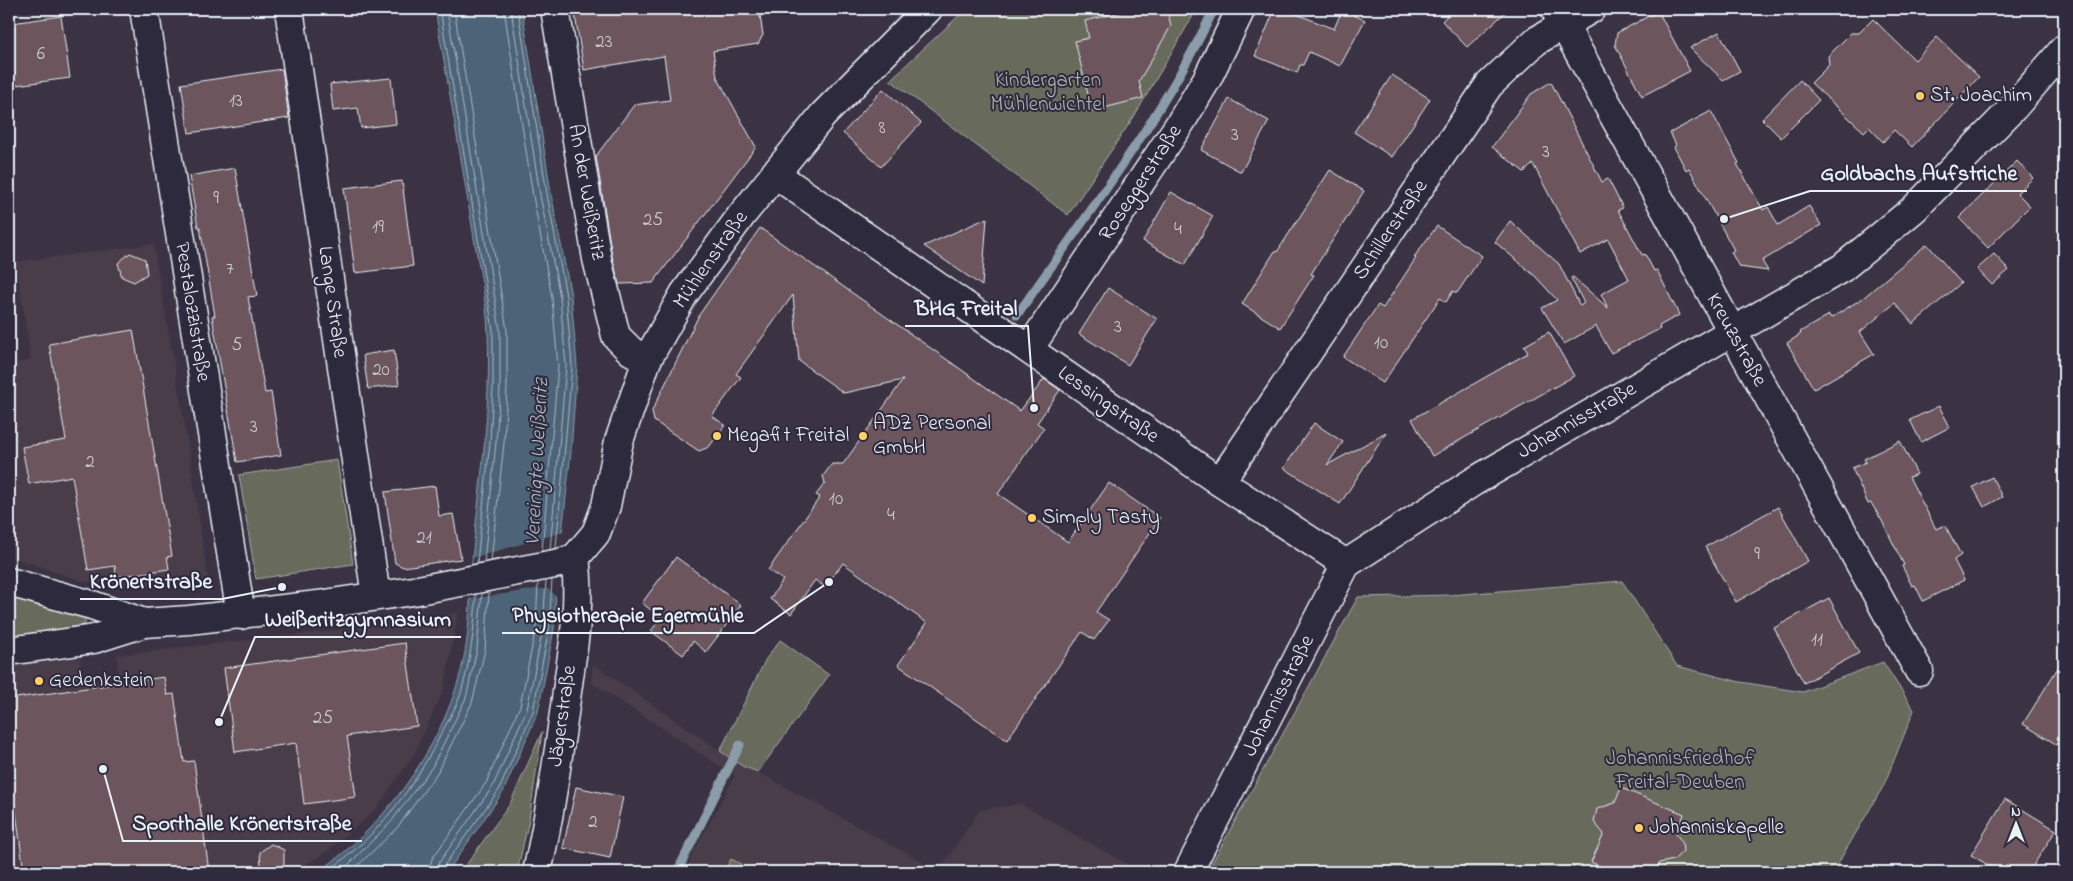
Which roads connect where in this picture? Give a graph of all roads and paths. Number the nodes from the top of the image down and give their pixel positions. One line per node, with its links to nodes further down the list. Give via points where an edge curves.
1 (144, 9): 18 (street, Pestalozzistraße)
2 (289, 9): 17 (street, Lange Straße)
3 (555, 9): 12 (street, An der Weißeritz, via 596,259 616,336 631,351)
4 (928, 9): 9 (street, Mühlenstraße, via 823,116)
5 (1241, 9): 11 (street, Roseggerstraße, via 1207,79 1181,122)
6 (1591, 9): 7 (street, Schillerstraße)
7 (1559, 17): 10 (street, Kreuzstraße); 13 (street, Schillerstraße, via 1489,85)
8 (2064, 49): 10 (street, Johannisstraße, via 2014,107 1914,209 1842,268)
9 (776, 172): 11 (street, Lessingstraße); 12 (street, Mühlenstraße, via 684,294)
10 (1731, 332): 15 (street, Johannisstraße, via 1474,482); 21 (street, Kreuzstraße)
11 (1029, 350): 13 (street, Lessingstraße)
12 (647, 360): 14 (street, Mühlenstraße, via 619,441 606,506 596,533)
13 (1220, 482): 15 (street, Lessingstraße)
14 (568, 560): 17 (street); 22 (street, Jägerstraße, via 578,589 570,671 548,823)
15 (1346, 564): 23 (street, Johannisstraße)
16 (9, 582): 19 (street)
17 (376, 596): 18 (street)
18 (241, 614): 19 (street)
19 (144, 623): 20 (street, via 94,639)
20 (9, 651)
21 (1919, 671)
22 (537, 872)
23 (1188, 872)

